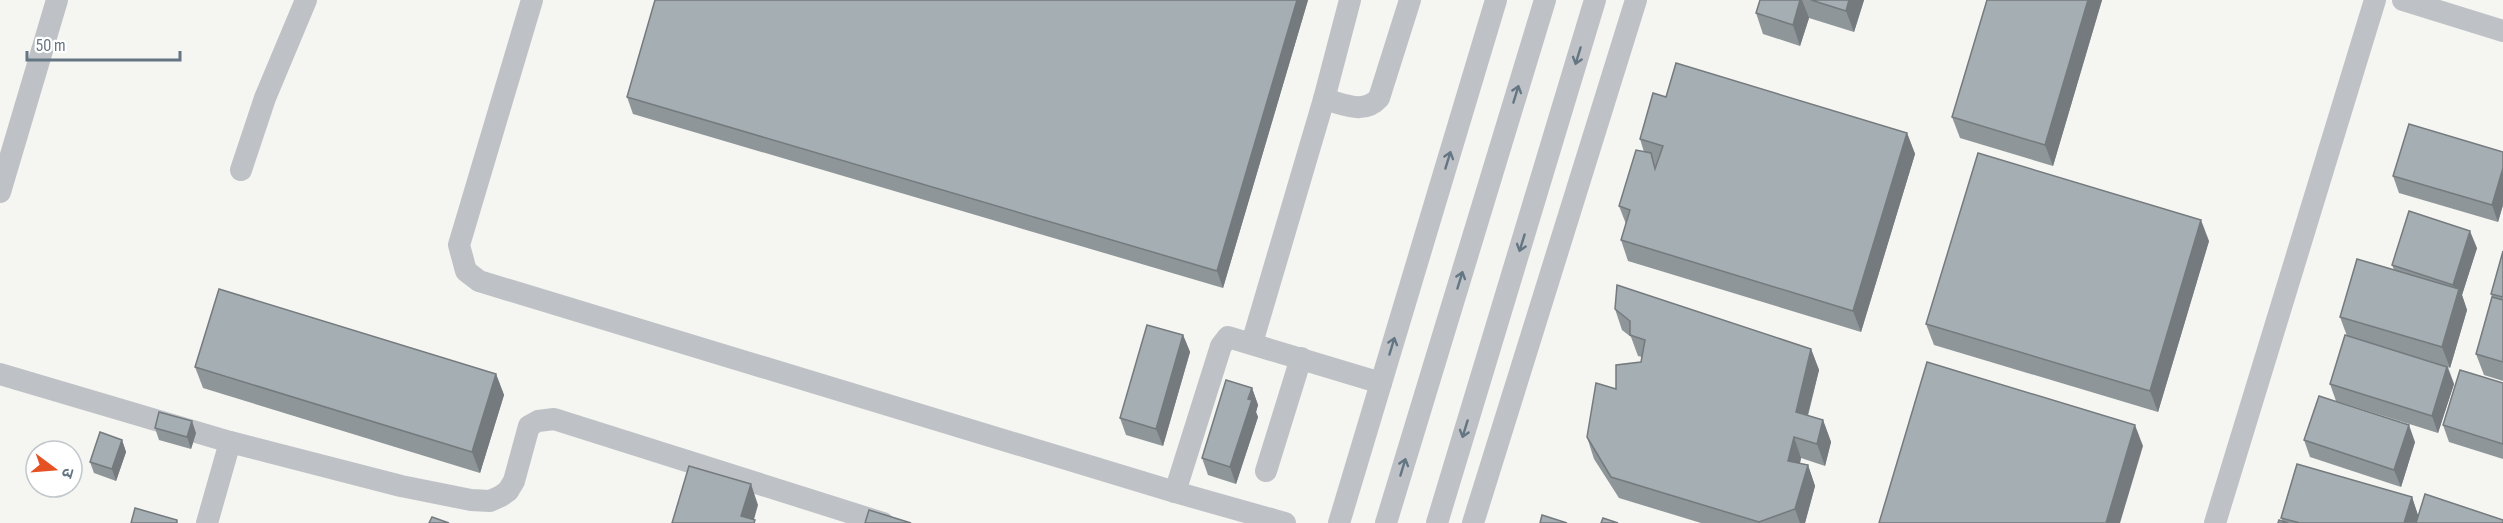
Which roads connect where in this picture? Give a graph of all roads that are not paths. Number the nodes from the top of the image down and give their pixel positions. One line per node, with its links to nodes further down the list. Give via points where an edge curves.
1 (57, 0): 14 (street)
2 (306, 0): 16 (street, via 258,116)
3 (532, 0): 24 (street, via 459,244 466,271 479,281)
4 (1350, 0): 13 (street)
5 (1410, 0): 13 (street, via 1379,98 1372,106 1362,108)
6 (1496, 0): 21 (street, one-way to 6)
7 (1545, 0): 29 (street, one-way to 7)
8 (1595, 0): 30 (street, one-way to 30)
9 (1636, 0): 31 (street)
10 (2375, 0): 32 (street)
11 (2403, 0): 12 (street)
12 (2503, 31)
13 (1324, 99): 18 (street)
14 (10, 121): 15 (street)
15 (4, 160): 17 (street)
16 (241, 170)
17 (0, 192)
18 (1252, 343): 19 (street); 24 (street, via 1227,337 1221,346)
19 (1302, 358): 21 (street); 23 (street)
20 (0, 374): 22 (street)
21 (1381, 383): 28 (street)
22 (230, 442): 25 (street); 26 (street, via 401,486 490,501 501,496 514,481 530,426 554,419)
23 (1266, 471)
24 (1175, 492): 27 (street)
25 (207, 523)
26 (882, 523)
27 (1285, 523)
28 (1339, 523)
29 (1386, 523)
30 (1437, 523)
31 (1473, 523)
32 (2215, 523)

